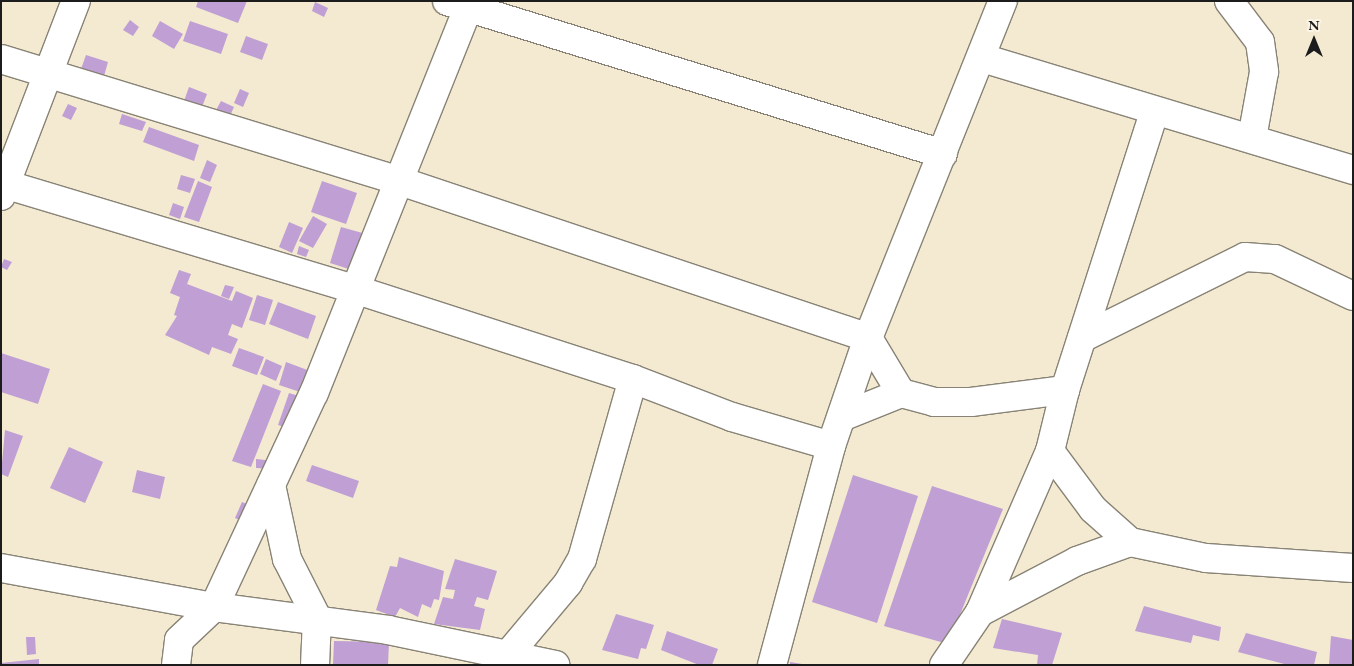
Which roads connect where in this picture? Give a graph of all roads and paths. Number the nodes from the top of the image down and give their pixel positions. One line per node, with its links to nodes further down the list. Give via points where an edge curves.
1 (76, 1): 7 (street)
2 (1003, 1): 6 (street)
3 (1229, 1): 9 (street, via 1260,42 1264,72)
4 (462, 4): 10 (street); 12 (street)
5 (1, 58): 7 (street)
6 (982, 58): 8 (street); 10 (street)
7 (48, 73): 12 (street); 13 (street)
8 (1154, 112): 9 (street); 17 (street)
9 (1252, 138): 11 (street)
10 (943, 154): 16 (street)
11 (1353, 170)
12 (397, 180): 14 (street); 16 (street)
13 (3, 188): 14 (street)
14 (354, 289): 18 (street); 24 (street, via 314,393)
15 (1353, 296): 17 (street, via 1275,259 1245,257)
16 (868, 338): 20 (street); 21 (street)
17 (1082, 338): 19 (street)
18 (633, 379): 22 (street, via 732,417); 31 (street, via 582,559 568,583)
19 (1065, 390): 20 (street, via 971,402 934,402); 23 (street)
20 (901, 393): 21 (street)
21 (844, 416): 22 (street)
22 (831, 446): 35 (street)
23 (1050, 451): 25 (street, via 1093,509); 29 (street)
24 (271, 485): 28 (street); 30 (street, via 287,559)
25 (1130, 542): 27 (street, via 1206,558); 29 (street, via 1077,561)
26 (1, 568): 28 (street)
27 (1353, 568)
28 (214, 607): 30 (street); 32 (street, via 179,640)
29 (980, 612): 36 (street)
30 (317, 618): 31 (street); 33 (street)
31 (506, 661): 34 (street)
32 (176, 665)
33 (314, 665)
34 (555, 665)
35 (772, 665)
36 (944, 665)

